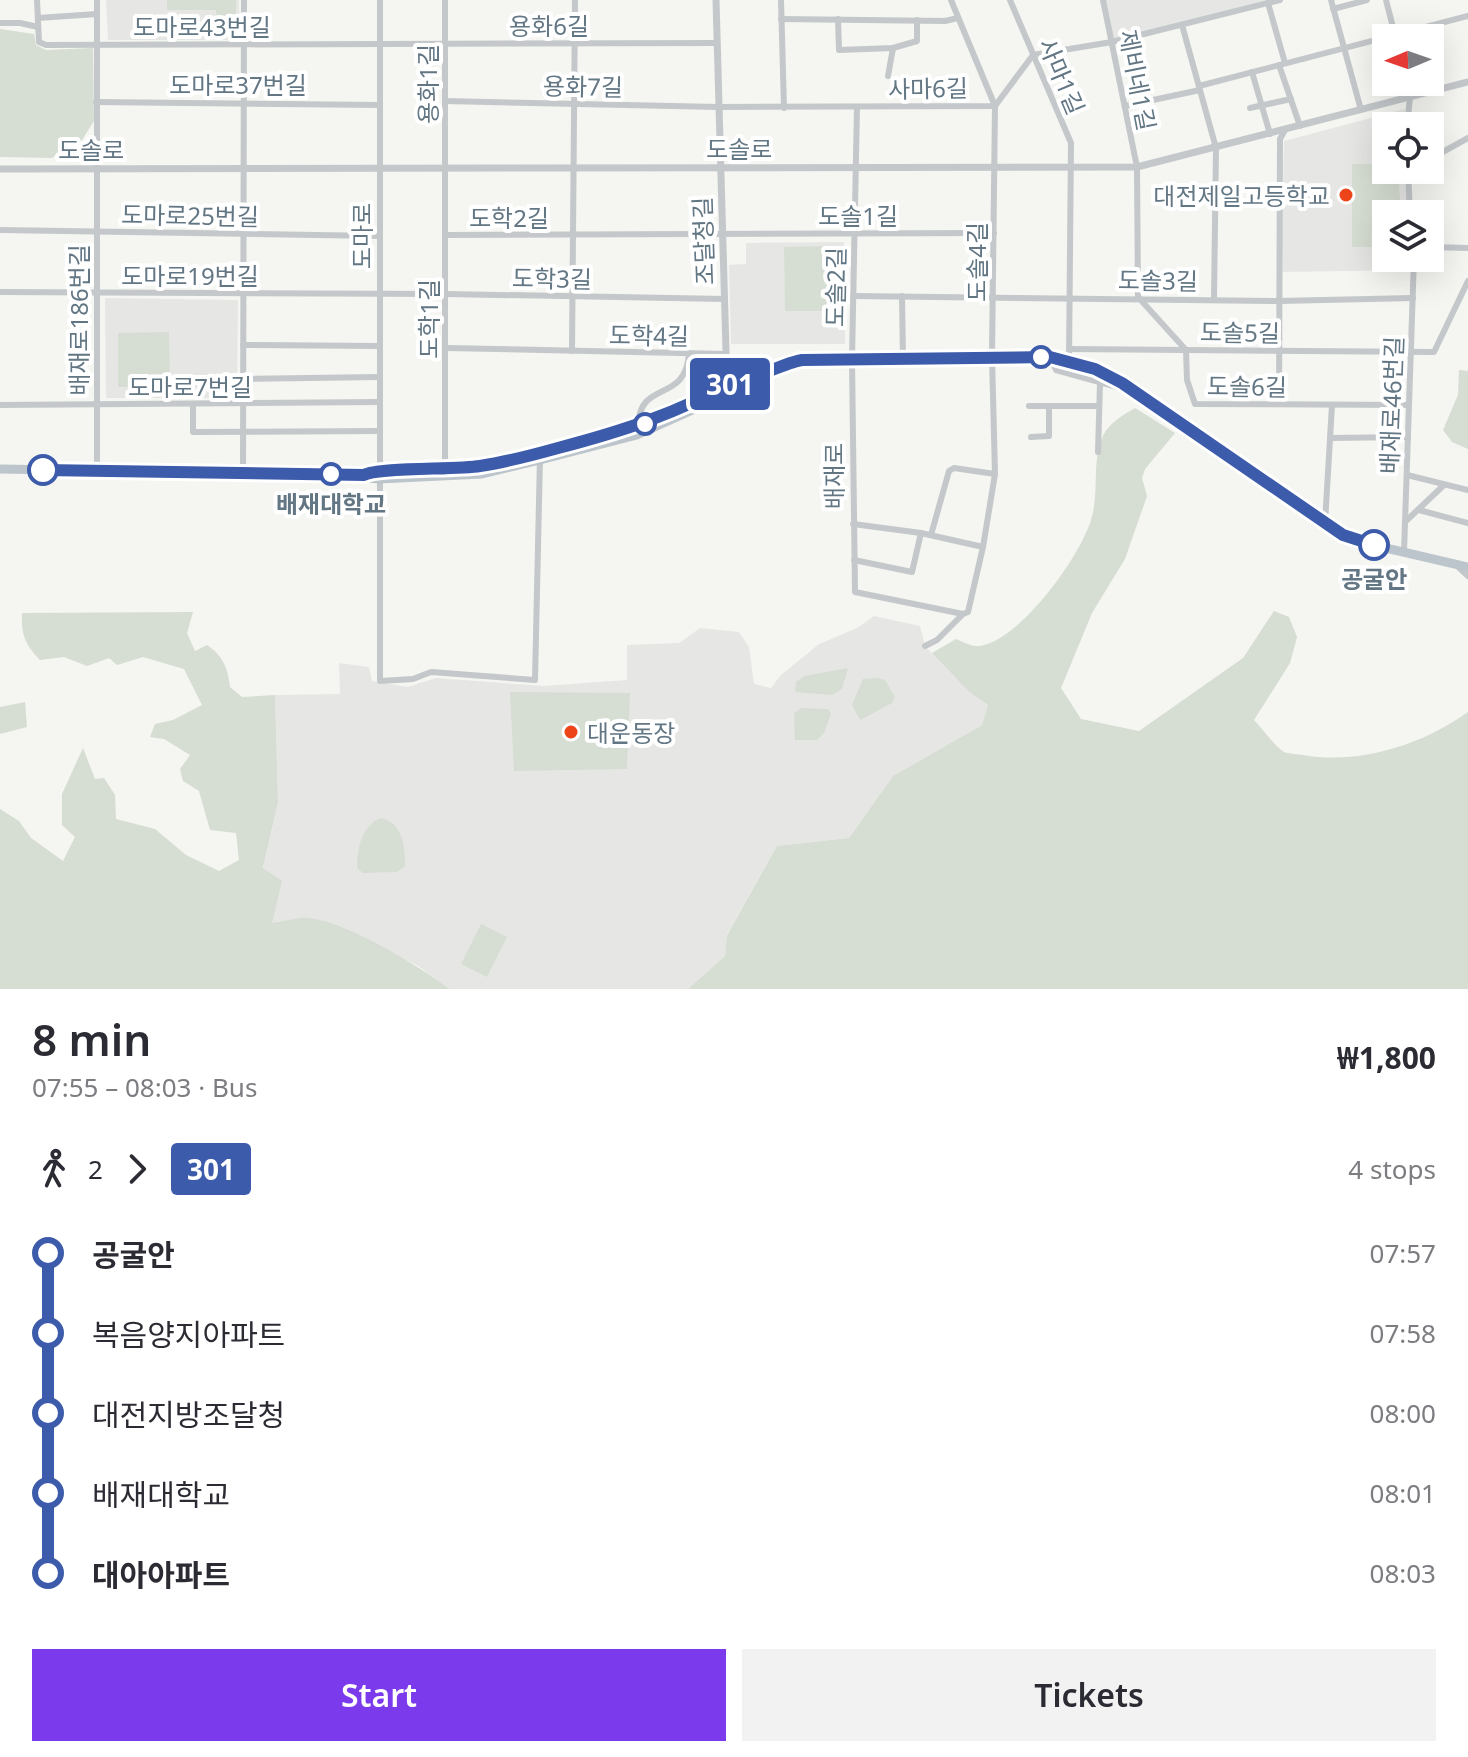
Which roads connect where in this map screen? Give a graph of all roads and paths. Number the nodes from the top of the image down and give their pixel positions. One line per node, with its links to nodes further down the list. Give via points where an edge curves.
1 (37, 0): 20 (street)
2 (97, 0): 18 (street, 배재로186번길)
3 (244, 0): 36 (street)
4 (380, 0): 32 (street, 도마로)
5 (445, 0): 33 (street, 용화1길)
6 (575, 0): 34 (street, 도학2길)
7 (716, 0): 35 (street, 조달청길)
8 (781, 0): 22 (street)
9 (951, 0): 21 (street)
10 (1010, 0): 40 (street, 사마1길)
11 (1103, 0): 31 (street, 제비네1길)
12 (1280, 0): 16 (street)
13 (1331, 0): 17 (street)
14 (1367, 0): 17 (street)
15 (1386, 0): 26 (street)
16 (1268, 3): 28 (street); 41 (street)
17 (1333, 9): 39 (street)
18 (97, 14): 20 (street); 37 (street, 배재로186번길)
19 (1468, 16): 27 (street)
20 (38, 18): 29 (street)
21 (958, 18): 24 (street); 53 (street)
22 (781, 19): 23 (street); 58 (street)
23 (838, 19): 24 (street); 38 (street, via 839,50)
24 (917, 20): 38 (street, via 917,41)
25 (0, 23): 29 (street, 도마로43번길)
26 (1392, 24)
27 (1437, 24)
28 (1182, 25): 31 (street); 45 (street)
29 (38, 27): 37 (street, 도마로43번길, via 39,42 46,45)
30 (1372, 41): 39 (street)
31 (1112, 42): 40 (street); 54 (street, 제비네1길)
32 (380, 43): 33 (street, 용화6길); 36 (street, 도마로43번길); 52 (street, 도마로)
33 (445, 43): 34 (street, 용화6길); 48 (street, 용화1길)
34 (574, 43): 35 (street, 용화6길); 51 (street, 도학2길)
35 (717, 43): 56 (street, 조달청길)
36 (244, 44): 37 (street, 도마로43번길); 50 (street)
37 (96, 45): 49 (street, 배재로186번길)
38 (893, 48): 43 (street)
39 (1344, 48): 41 (street); 60 (street)
40 (1033, 55): 53 (street, 사마6길); 69 (street, 사마1길, via 1071,143)
41 (1282, 64): 42 (street); 47 (street)
42 (1252, 72): 45 (street); 55 (street)
43 (888, 76)
44 (1468, 82): 46 (street, 도솔로)
45 (1199, 88): 54 (street); 66 (street)
46 (1410, 97): 60 (street, 도솔로); 61 (street)
47 (1291, 99): 55 (street); 62 (street)
48 (445, 101): 51 (street, 용화7길); 72 (street, 용화1길)
49 (96, 102): 50 (street, 도마로37번길); 77 (street, 배재로186번길)
50 (244, 102): 52 (street, 도마로37번길); 78 (street)
51 (574, 104): 56 (street, 용화7길); 73 (street, 도학2길)
52 (380, 105): 71 (street, 도마로)
53 (995, 106): 57 (street, 사마6길); 68 (street, 도솔4길)
54 (1125, 106): 70 (street, 제비네1길)
55 (1261, 106): 59 (street); 64 (street)
56 (719, 107): 58 (street, 사마6길); 74 (street, 조달청길)
57 (857, 107): 58 (street, 사마6길); 75 (street, 도솔2길)
58 (784, 108)
59 (1250, 108)
60 (1361, 110): 62 (street, 도솔로)
61 (1408, 112)
62 (1300, 126): 63 (street, 도솔로)
63 (1285, 130): 64 (street, 도솔로); 106 (street, via 1280,139)
64 (1270, 134): 66 (street, 도솔로)
65 (1468, 138): 67 (street)
66 (1216, 148): 70 (street, 도솔로); 105 (street)
67 (1444, 151)
68 (995, 167): 69 (street, 도솔로); 75 (street, 도솔로); 82 (street, 도솔4길)
69 (1070, 167): 70 (street, 도솔로); 100 (street)
70 (1137, 167): 102 (street)
71 (380, 168): 72 (street, 도솔로); 78 (street, 도솔로); 87 (street, 도마로)
72 (445, 168): 73 (street, 도솔로); 85 (street, 도학1길)
73 (574, 168): 74 (street, 도솔로); 86 (street, 도학2길)
74 (721, 168): 75 (street, 도솔로); 84 (street, 조달청길)
75 (856, 168): 81 (street, 도솔2길)
76 (0, 169): 77 (street, 도솔로)
77 (96, 169): 78 (street, 도솔로); 80 (street, 배재로186번길)
78 (244, 169): 83 (street)
79 (0, 230): 80 (street, 도마로25번길)
80 (96, 232): 83 (street, 도마로25번길); 93 (street, 배재로186번길)
81 (855, 233): 82 (street, 도솔1길); 84 (street, 도솔1길); 98 (street, 도솔2길)
82 (994, 233): 101 (street, 도솔4길)
83 (244, 234): 87 (street, 도마로25번길); 94 (street)
84 (723, 234): 86 (street, 도학2길); 104 (street, 조달청길)
85 (445, 235): 86 (street, 도학2길); 96 (street, 도학1길)
86 (573, 235): 97 (street, 도학2길)
87 (379, 236): 95 (street, 도마로)
88 (1444, 247): 89 (street)
89 (1468, 248)
90 (1414, 272): 103 (street, 배재로46번길)
91 (1468, 281): 114 (street, via 1434,352)
92 (0, 292): 93 (street, 도마로19번길)
93 (96, 293): 94 (street, 도마로19번길); 129 (street, 배재로186번길)
94 (244, 293): 95 (street, 도마로19번길); 107 (street)
95 (379, 293): 96 (street, 도학3길); 108 (street, 도마로)
96 (446, 294): 97 (street, 도학3길); 109 (street, 도학1길)
97 (572, 296): 104 (street, 도학3길); 112 (street)
98 (853, 296): 99 (street, 도솔3길); 120 (street, 도솔2길)
99 (902, 296): 101 (street, 도솔3길); 119 (street)
100 (1070, 296): 101 (street, 도솔3길); 102 (street, 도솔3길); 110 (street)
101 (994, 297): 117 (street, 도솔4길)
102 (1138, 297): 105 (street, 도솔3길); 111 (street, 도솔6길)
103 (1413, 298): 106 (street, 도솔3길); 114 (street, 배재로46번길)
104 (725, 299): 116 (street, 조달청길)
105 (1214, 299): 106 (street, 도솔3길)
106 (1279, 301): 113 (street)
107 (243, 345): 108 (street); 123 (street)
108 (379, 346): 122 (street, 도마로)
109 (446, 348): 112 (street, 도학4길); 147 (street, 도학1길)
110 (1069, 349): 111 (street, 도솔5길); 121 (street)
111 (1186, 350): 113 (street, 도솔5길); 131 (street, 도솔6길, via 1195,404)
112 (572, 351): 115 (street, 도학4길)
113 (1280, 351): 114 (street, 도솔5길); 131 (street)
114 (1411, 352): 134 (street, 배재로46번길)
115 (689, 353): 116 (street, 도학4길); 138 (street, via 683,379 644,402)
116 (726, 354): 125 (street, 조달청길)
117 (992, 356): 118 (main road); 119 (main road); 150 (street, 도솔4길)
118 (1050, 357): 121 (main road); 124 (street, via 1056,370)
119 (903, 358): 120 (main road)
120 (852, 360): 125 (main road, via 793,361); 159 (street, 배재로)
121 (1069, 361): 126 (main road)
122 (379, 377): 123 (street); 127 (street, 도마로)
123 (243, 379): 128 (street)
124 (1100, 383): 126 (street); 137 (street)
125 (727, 390): 138 (main road); 145 (main road, via 637,435)
126 (1136, 392): 157 (main road)
127 (379, 402): 128 (street, 도마로7번길); 139 (street, 도마로)
128 (243, 403): 130 (street, 도마로7번길); 140 (street)
129 (97, 404): 130 (street, 도마로7번길); 132 (street, 도마로7번길); 148 (street, 배재로186번길)
130 (193, 404): 140 (street, via 193,432)
131 (1279, 404): 133 (street, 도솔6길)
132 (0, 405)
133 (1332, 405): 134 (street, 도솔6길); 143 (street)
134 (1409, 405): 142 (street, 배재로46번길)
135 (1029, 406): 136 (street)
136 (1049, 406): 137 (street); 141 (street, via 1049,436)
137 (1099, 406): 144 (street)
138 (638, 427): 145 (main road)
139 (379, 431): 140 (street); 151 (street, 도마로)
140 (243, 432): 149 (street)
141 (1031, 437)
142 (1408, 437): 143 (street); 152 (street, 배재로46번길)
143 (1331, 438): 157 (street)
144 (1098, 452)
145 (540, 457): 147 (main road); 151 (main road, via 482,474); 151 (street, via 535,680 431,672 380,681)
146 (0, 469): 148 (main road)
147 (445, 470): 151 (main road)
148 (97, 471): 149 (main road)
149 (243, 473): 151 (main road)
150 (995, 474): 161 (street, via 949,471); 162 (street, 도솔4길)
151 (379, 475)
152 (1407, 475): 153 (street); 156 (street, 배재로46번길)
153 (1444, 485): 154 (street); 155 (street)
154 (1468, 490)
155 (1419, 510): 156 (street); 158 (street)
156 (1405, 522): 163 (street, 배재로46번길)
157 (1325, 523): 163 (main road, via 1354,540)
158 (1468, 523)
159 (853, 524): 160 (street); 164 (street, 배재로)
160 (921, 533): 161 (street); 164 (street, via 912,572)
161 (931, 535): 162 (street)
162 (983, 547): 168 (street, 도솔4길, via 968,612)
163 (1404, 552): 165 (main road)
164 (854, 560): 168 (street, 배재로, via 855,592)
165 (1455, 564): 166 (main road); 167 (street)
166 (1468, 567)
167 (1468, 576)
168 (963, 614): 169 (street)
169 (925, 646)

